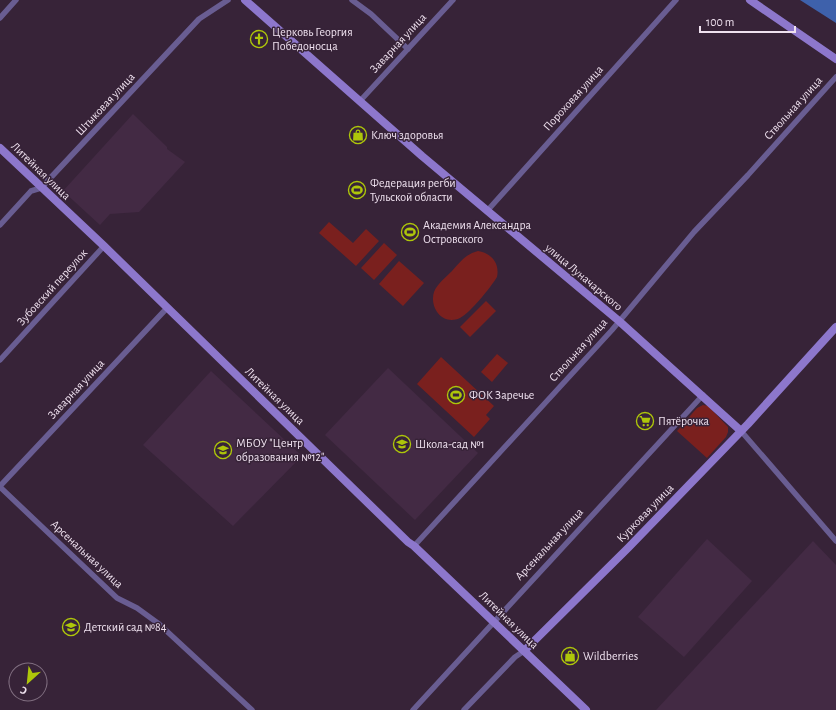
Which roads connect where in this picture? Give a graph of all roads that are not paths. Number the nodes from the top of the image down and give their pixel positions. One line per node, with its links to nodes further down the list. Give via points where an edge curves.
1 (16, 0): 8 (street)
2 (228, 0): 14 (street, Штыковая улица, via 199,20)
3 (245, 0): 12 (street, улица Луначарского)
4 (352, 0): 9 (street)
5 (453, 0): 9 (street, Заварная улица)
6 (676, 0): 15 (street, Пороховая улица)
7 (750, 0): 10 (street)
8 (0, 18)
9 (408, 49): 12 (street, Заварная улица)
10 (836, 59)
11 (836, 77): 19 (street, Ствольная улица, via 694,232)
12 (360, 102): 15 (street, улица Луначарского)
13 (0, 148): 14 (street, Литейная улица)
14 (41, 188): 16 (street, Штыковая улица, via 31,191); 17 (street, Литейная улица)
15 (487, 211): 19 (street, улица Луначарского)
16 (0, 225)
17 (104, 246): 18 (street, Литейная улица); 21 (street, Зубовский переулок)
18 (167, 308): 24 (street, Заварная улица); 26 (street, Литейная улица)
19 (619, 321): 22 (street, улица Луначарского); 26 (street, Ствольная улица)
20 (836, 327): 23 (street, Курковая улица)
21 (0, 360)
22 (703, 395): 23 (street, улица Луначарского); 27 (street, Арсенальная улица)
23 (741, 431): 25 (street, улица Луначарского); 28 (street, Курковая улица)
24 (0, 486): 29 (street, Арсенальная улица, via 117,598 137,608 159,624)
25 (836, 541)
26 (414, 546): 27 (street, Литейная улица)
27 (493, 621): 28 (street, Литейная улица); 30 (street, Арсенальная улица)
28 (524, 651): 31 (street, Курковая улица, via 515,657); 32 (street, Литейная улица)
29 (249, 709)
30 (413, 710)
31 (464, 710)
32 (586, 710)

